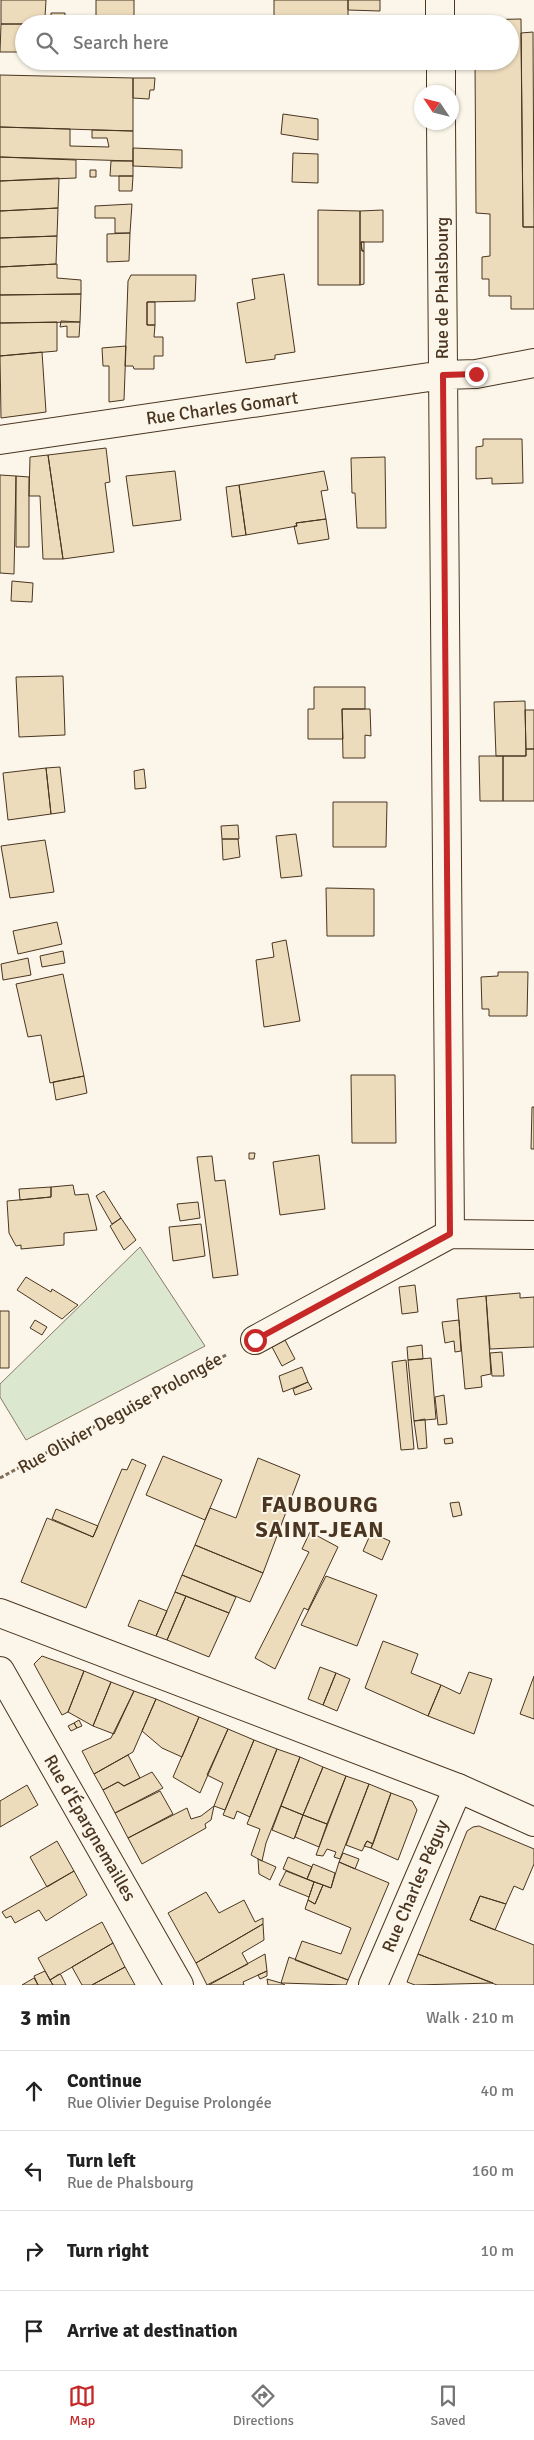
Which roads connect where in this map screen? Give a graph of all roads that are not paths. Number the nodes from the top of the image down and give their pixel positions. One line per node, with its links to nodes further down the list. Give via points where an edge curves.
1 (440, 0): 2 (street)
2 (440, 15)
3 (441, 70): 4 (street)
4 (441, 85)
5 (441, 130): 7 (street, Rue de Phalsbourg)
6 (534, 363): 7 (street, Rue Charles Gomart, via 476,374)
7 (443, 375): 8 (street, Rue Charles Gomart); 9 (street, Rue de Phalsbourg)
8 (0, 440)
9 (450, 1234): 10 (street); 11 (street)
10 (534, 1235)
11 (255, 1340)
12 (0, 1613): 14 (street)
13 (0, 1671): 16 (street, Rue d'Épargnemailles)
14 (458, 1788): 15 (street); 17 (street, Rue Charles Péguy)
15 (534, 1822)
16 (179, 1985)
17 (373, 1985)

